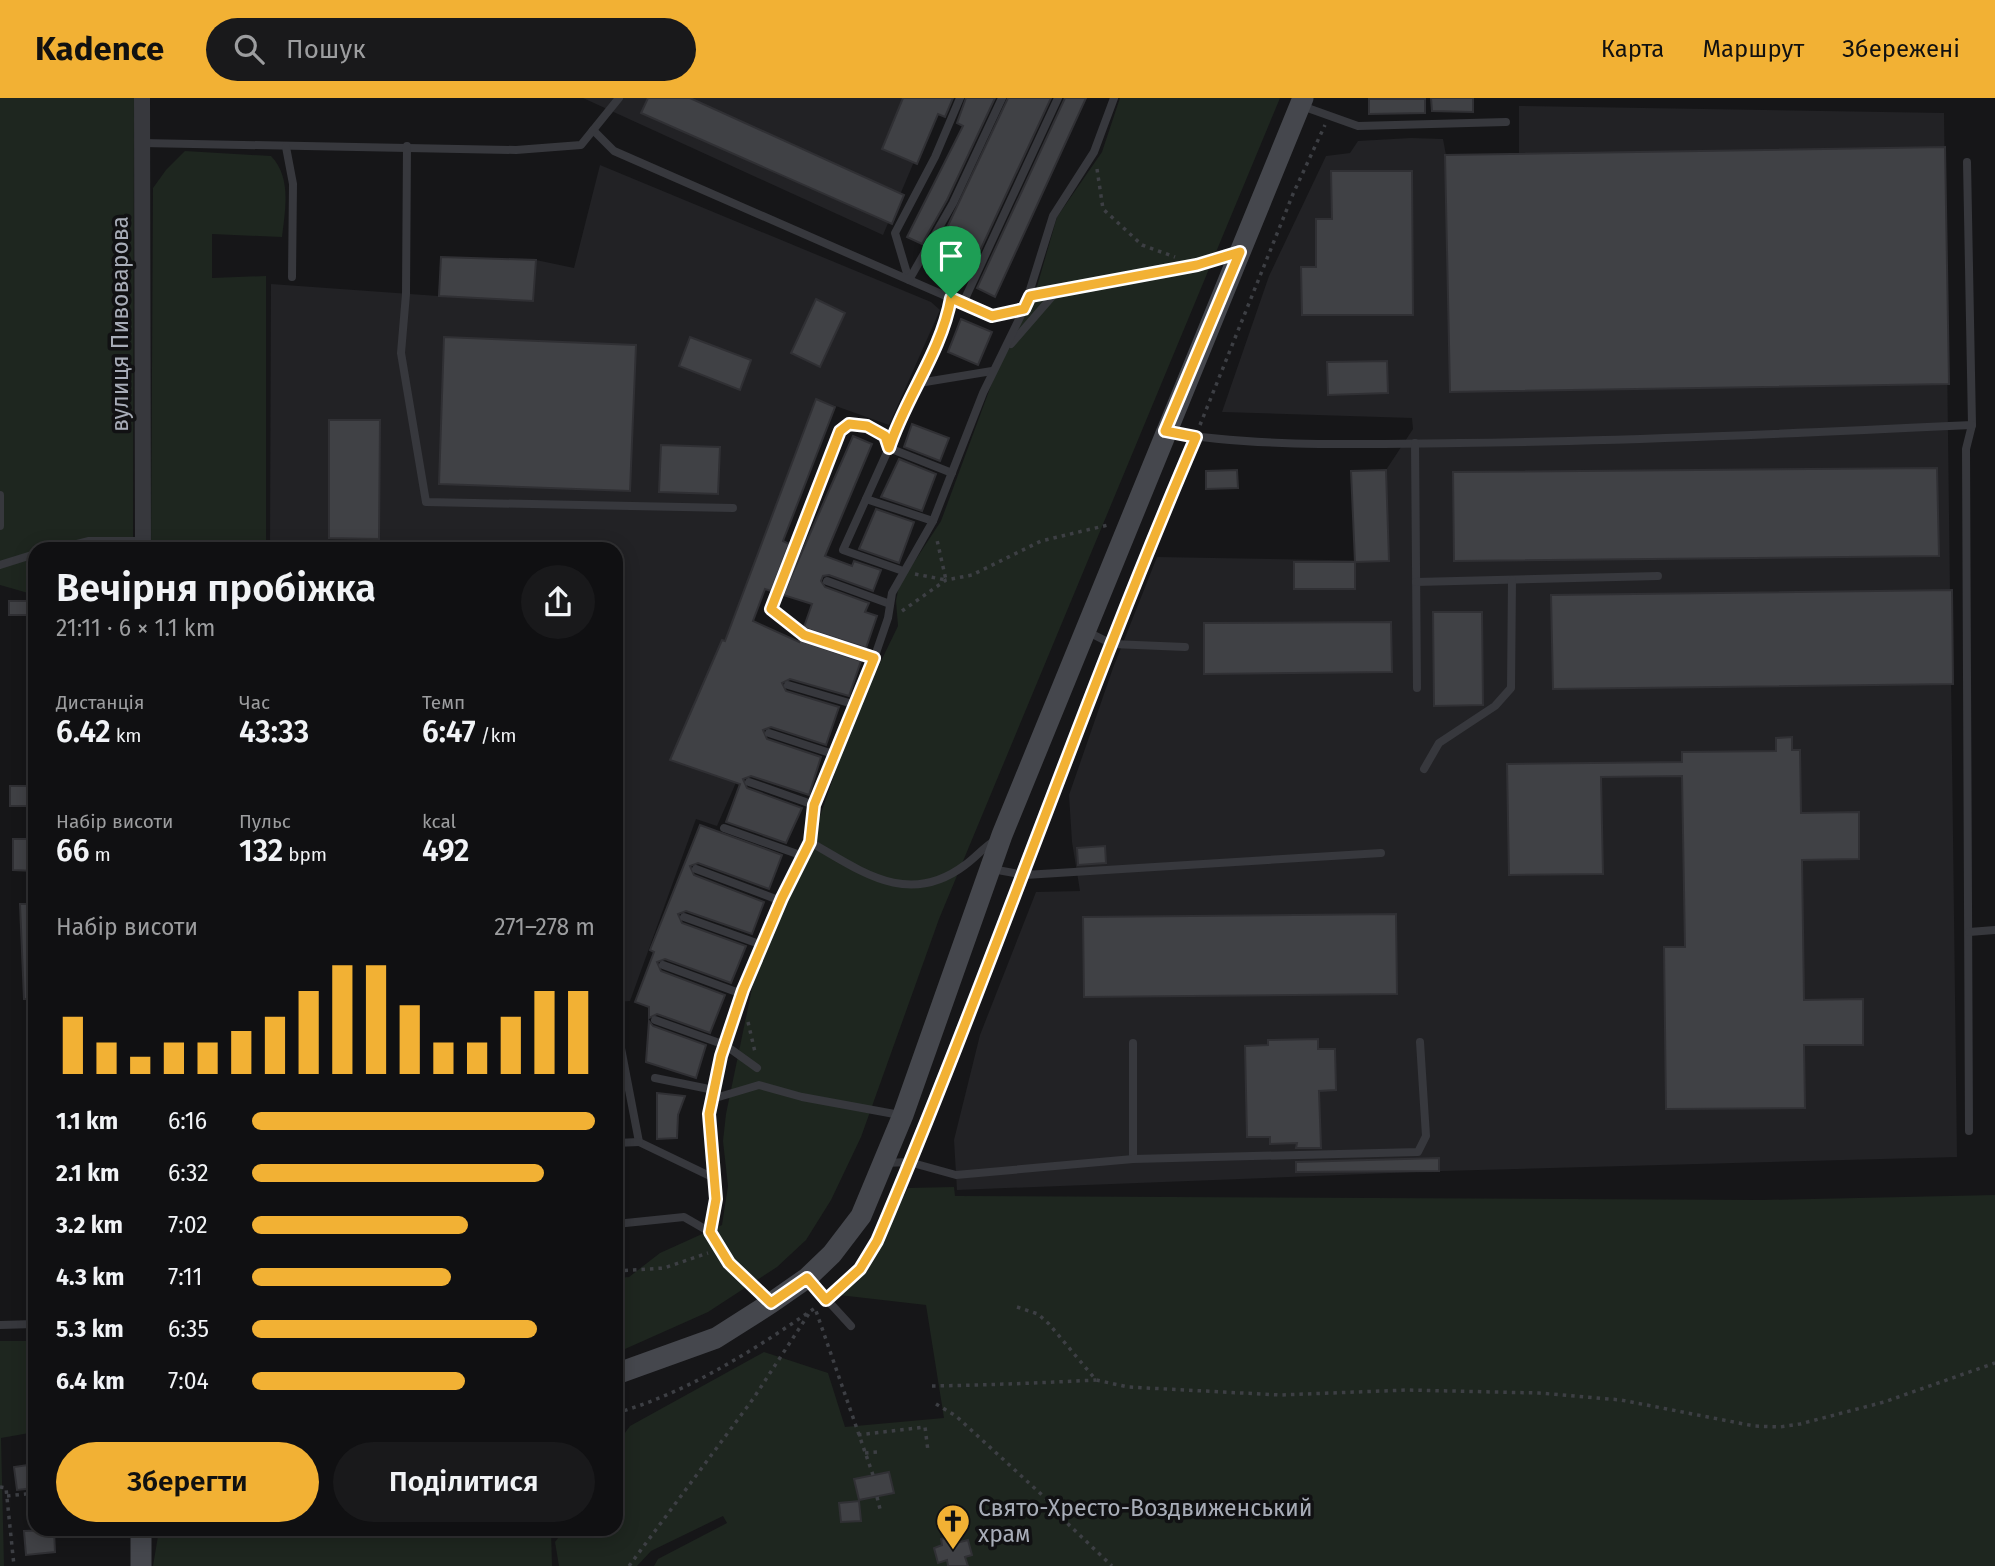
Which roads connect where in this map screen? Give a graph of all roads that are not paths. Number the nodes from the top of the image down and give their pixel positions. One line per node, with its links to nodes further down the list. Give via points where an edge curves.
1 (142, 98): 10 (street, вулиця Пивоварова)
2 (619, 98): 9 (lane)
3 (960, 98): 16 (lane, via 895,233)
4 (1002, 98): 16 (lane, via 953,203)
5 (1058, 98): 20 (lane)
6 (1114, 98): 18 (lane, via 1094,152 1053,216)
7 (1302, 102): 8 (lane, via 1358,126); 14 (street)
8 (1506, 122)
9 (593, 130): 11 (lane, via 581,145 516,149); 16 (lane, via 614,151)
10 (142, 143): 12 (lane); 35 (street, вулиця Пивоварова)
11 (407, 146): 12 (lane); 32 (lane, via 401,353 426,502)
12 (286, 147): 15 (lane, via 293,184)
13 (1966, 162): 25 (lane)
14 (1240, 252): 17 (lane, via 1197,265); 26 (street)
15 (292, 277)
16 (909, 280): 19 (lane)
17 (1057, 291): 18 (lane); 22 (lane)
18 (1030, 296): 21 (lane)
19 (951, 298): 20 (lane); 24 (lane)
20 (963, 303): 21 (lane, via 992,316)
21 (1024, 309): 22 (lane)
22 (1001, 354): 23 (lane)
23 (992, 371): 24 (lane); 29 (lane)
24 (919, 383): 28 (lane)
25 (1972, 425): 27 (lane, via 1602,441); 65 (lane, via 1966,449)
26 (1165, 431): 27 (lane, via 1196,437); 44 (street)
27 (1415, 443): 42 (lane)
28 (889, 448): 29 (lane); 31 (lane); 46 (lane, via 885,436 867,426 849,424 840,431 771,609 804,635)
29 (952, 473): 33 (lane)
30 (0, 495): 34 (lane)
31 (866, 499): 33 (lane); 38 (lane, via 843,550)
32 (733, 508)
33 (933, 521): 38 (lane)
34 (0, 526)
35 (142, 542)
36 (28, 556): 37 (lane)
37 (0, 565)
38 (903, 571): 43 (lane)
39 (1658, 576): 40 (lane)
40 (1512, 580): 42 (lane); 52 (lane, via 1511,688 1494,706 1439,743)
41 (827, 581): 43 (lane)
42 (1416, 582): 48 (lane)
43 (890, 604): 46 (lane)
44 (1085, 631): 45 (lane, via 1112,644); 56 (street)
45 (1185, 647)
46 (874, 658): 49 (lane)
47 (788, 685): 49 (lane)
48 (1417, 688)
49 (856, 705): 51 (lane)
50 (769, 733): 51 (lane)
51 (836, 755): 54 (lane)
52 (1424, 769)
53 (749, 782): 54 (lane)
54 (814, 805): 57 (lane)
55 (724, 828): 59 (lane)
56 (1002, 835): 57 (lane, via 963,867 932,881 893,885); 61 (street)
57 (810, 842): 59 (lane)
58 (1381, 853): 61 (lane, via 1025,875)
59 (803, 856): 62 (lane)
60 (696, 869): 62 (lane)
61 (989, 869): 77 (street)
62 (781, 901): 66 (lane)
63 (684, 917): 66 (lane)
64 (1995, 930): 65 (lane)
65 (1969, 932): 78 (lane)
66 (762, 945): 68 (lane)
67 (663, 965): 68 (lane)
68 (742, 994): 72 (lane)
69 (655, 1020): 72 (lane)
70 (1420, 1042): 81 (lane, via 1426,1136 1418,1152)
71 (1133, 1043): 81 (lane)
72 (725, 1045): 74 (lane); 76 (lane)
73 (623, 1059): 79 (lane)
74 (757, 1068)
75 (655, 1078): 76 (lane)
76 (713, 1094): 77 (lane, via 759,1085); 83 (lane, via 709,1114)
77 (904, 1115): 82 (street)
78 (1969, 1131)
79 (639, 1142): 80 (lane); 83 (lane)
80 (623, 1143)
81 (1133, 1159): 82 (lane, via 956,1175 909,1162)
82 (882, 1163): 86 (street, via 850,1233)
83 (713, 1178): 85 (lane, via 716,1199)
84 (623, 1223): 85 (lane, via 684,1217)
85 (710, 1232): 87 (lane, via 729,1263)
86 (807, 1278): 87 (street); 90 (lane)
87 (771, 1303): 91 (street, via 716,1338)
88 (28, 1324): 89 (lane)
89 (0, 1325)
90 (851, 1326)
91 (623, 1371)
92 (141, 1536): 93 (street)
93 (141, 1566)

